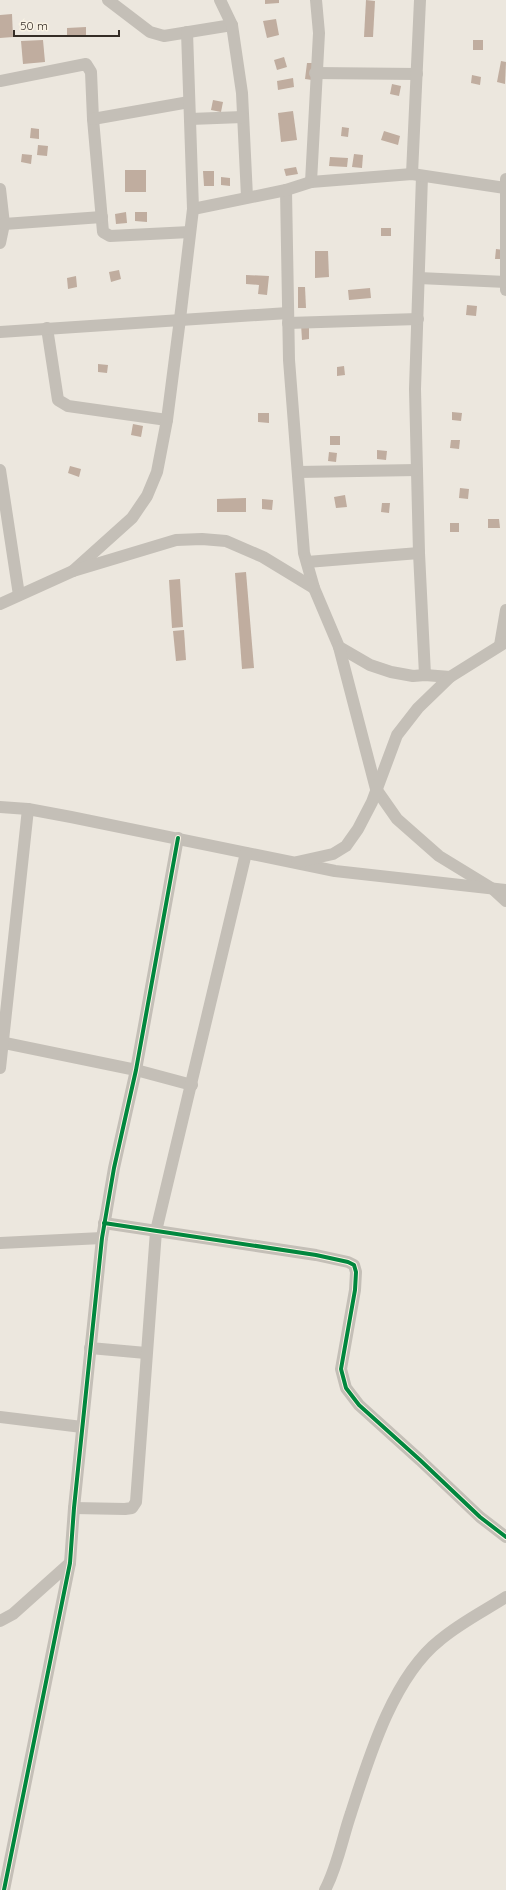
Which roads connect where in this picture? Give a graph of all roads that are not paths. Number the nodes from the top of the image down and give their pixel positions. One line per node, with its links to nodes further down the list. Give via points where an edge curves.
1 (108, 0): 6 (street, via 150,32 164,36)
2 (220, 0): 5 (street)
3 (316, 0): 7 (street)
4 (420, 0): 8 (street)
5 (232, 25): 6 (street); 11 (street)
6 (187, 32): 10 (street)
7 (316, 73): 8 (street); 15 (street)
8 (417, 74): 14 (street)
9 (0, 81): 12 (street, via 86,64 92,72)
10 (189, 102): 12 (street); 13 (street)
11 (243, 118): 13 (street); 19 (street)
12 (93, 119): 21 (street)
13 (190, 119): 20 (street)
14 (417, 175): 15 (street); 16 (street); 25 (street)
15 (311, 182): 18 (street)
16 (506, 184): 26 (street)
17 (0, 189): 22 (street)
18 (286, 190): 19 (street); 28 (street)
19 (247, 197): 20 (street)
20 (193, 209): 23 (street)
21 (102, 216): 22 (street); 23 (street, via 103,232 110,236)
22 (4, 224): 24 (street)
23 (190, 232): 30 (street)
24 (0, 243)
25 (420, 278): 26 (street); 29 (street)
26 (506, 282): 27 (street)
27 (506, 290)
28 (288, 318): 29 (street); 30 (street); 36 (street)
29 (418, 318): 35 (street, via 415,389)
30 (180, 319): 31 (street); 33 (street)
31 (48, 328): 32 (street); 33 (street, via 58,400 68,406)
32 (0, 332)
33 (166, 420): 39 (street, via 157,472 146,496 132,518)
34 (0, 470): 41 (street)
35 (417, 470): 36 (street); 37 (street)
36 (298, 472): 38 (street)
37 (419, 553): 38 (street); 46 (street)
38 (306, 562): 40 (street)
39 (73, 571): 40 (street, via 176,540 202,539 226,541 256,554); 41 (street)
40 (314, 588): 45 (street)
41 (19, 596): 42 (street)
42 (0, 604)
43 (506, 610): 44 (street)
44 (503, 644): 47 (street)
45 (339, 647): 46 (street, via 391,672 413,676); 48 (street)
46 (425, 675): 47 (street)
47 (450, 677): 48 (street, via 418,708 397,735)
48 (376, 789): 53 (street, via 358,829 346,846 333,854); 54 (street, via 397,819 439,856)
49 (0, 808): 50 (street)
50 (28, 809): 51 (street); 57 (street)
51 (178, 838): 52 (street); 59 (street)
52 (246, 853): 53 (street); 60 (street)
53 (291, 863): 54 (street, via 335,871)
54 (493, 889): 55 (street); 56 (street)
55 (506, 890)
56 (506, 901)
57 (2, 1042): 58 (street); 59 (street)
58 (0, 1068)
59 (136, 1070): 60 (street); 61 (street)
60 (192, 1085): 62 (street)
61 (104, 1223): 62 (street); 63 (street)
62 (156, 1231): 66 (street); 70 (street, via 316,1256 354,1265 354,1290 341,1369 346,1388 359,1405 480,1517)
63 (102, 1238): 64 (street); 65 (street)
64 (0, 1243)
65 (90, 1348): 66 (street); 68 (street)
66 (146, 1353): 69 (street, via 136,1502 132,1508 125,1509)
67 (0, 1417): 68 (street)
68 (82, 1427): 69 (street)
69 (74, 1508): 71 (street)
70 (506, 1537)
71 (70, 1563): 73 (street, via 13,1614); 74 (street)
72 (506, 1597): 75 (street, via 439,1640 410,1672 362,1778 338,1858)
73 (0, 1621)
74 (4, 1890)
75 (325, 1890)

